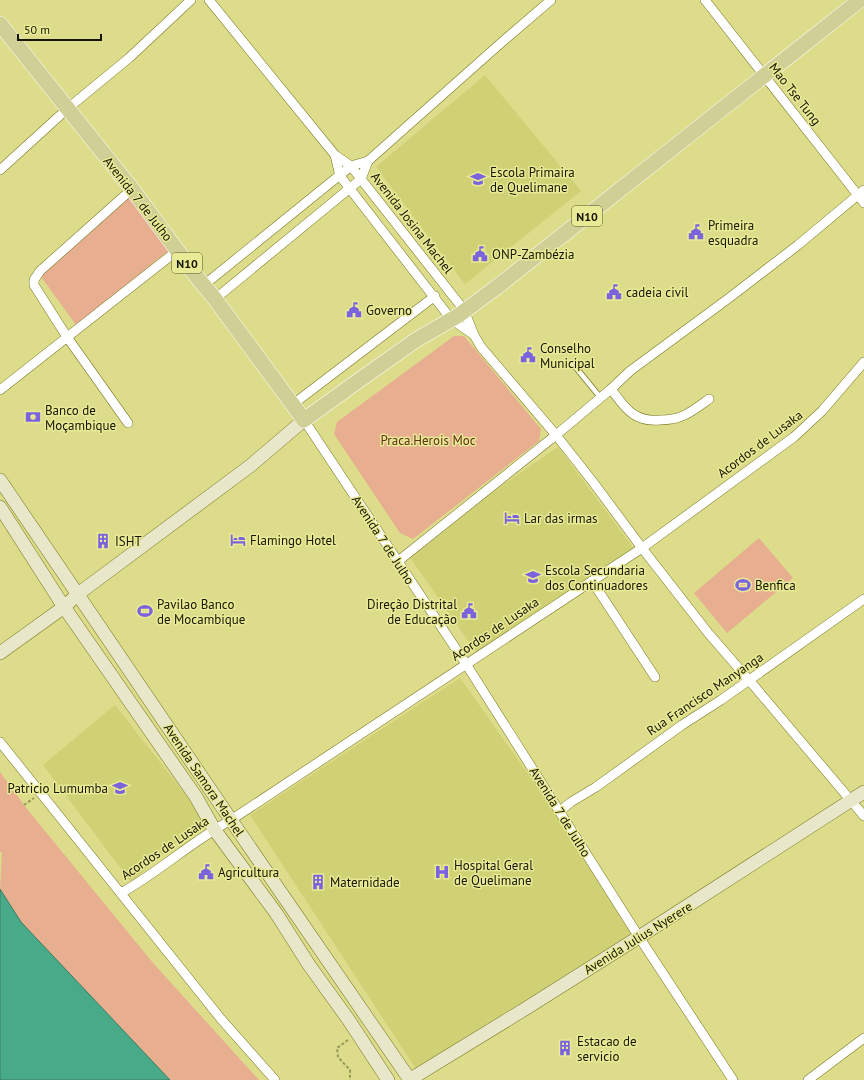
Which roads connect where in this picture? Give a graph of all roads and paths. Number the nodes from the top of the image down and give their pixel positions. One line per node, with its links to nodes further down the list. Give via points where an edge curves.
1 (191, 0): 8 (street, via 129,58)
2 (209, 0): 9 (street, Avenida Josina Machel)
3 (551, 0): 10 (street)
4 (705, 0): 7 (street, Mao Tse Tung)
5 (860, 0): 7 (main road, N10)
6 (0, 24): 8 (main road, Avenida 7 de Julho / N10)
7 (765, 76): 17 (street, Mao Tse Tung); 23 (main road, N10)
8 (67, 109): 12 (street); 16 (main road, Avenida 7 de Julho / N10)
9 (335, 156): 11 (street, Avenida Josina Machel); 13 (street, Avenida Josina Machel)
10 (368, 161): 11 (street); 14 (street)
11 (351, 166): 13 (street); 14 (street, Avenida Josina Machel)
12 (0, 170)
13 (340, 176): 15 (street, Avenida Josina Machel); 20 (street)
14 (361, 179): 15 (street); 23 (street, Avenida Josina Machel)
15 (350, 188): 21 (street, Avenida Josina Machel); 22 (street)
16 (132, 190): 19 (main road, Avenida 7 de Julho / N10); 26 (street, via 40,271 34,280 34,286)
17 (861, 192): 18 (street, Mao Tse Tung); 29 (street, via 792,250 630,371)
18 (864, 203)
19 (178, 250): 20 (main road, Avenida 7 de Julho / N10); 26 (street)
20 (204, 285): 22 (main road, Avenida 7 de Julho / N10)
21 (435, 296): 24 (street, Avenida Josina Machel); 33 (street)
22 (215, 299): 33 (main road, Avenida 7 de Julho / N10)
23 (464, 310): 24 (main road, N10); 25 (street, Avenida Josina Machel)
24 (451, 319): 25 (street); 34 (main road, N10, via 416,340)
25 (474, 335): 36 (street, via 481,347)
26 (67, 337): 30 (street); 35 (street)
27 (864, 362): 39 (street, Acordos de Lusaka, via 822,411 794,437)
28 (573, 364): 31 (lane)
29 (611, 389): 31 (street); 32 (street, via 624,406 644,420 674,420)
30 (0, 390)
31 (600, 397): 36 (street)
32 (710, 400)
33 (292, 405): 34 (main road, Avenida 7 de Julho / N10)
34 (304, 420): 40 (street, Avenida 7 de Julho); 42 (street, via 250,466)
35 (128, 423)
36 (556, 435): 39 (street); 40 (street)
37 (0, 480): 42 (street, Avenida Samora Machel)
38 (0, 507): 44 (street, Avenida Samora Machel)
39 (642, 548): 41 (street, Acordos de Lusaka); 48 (street, via 709,634)
40 (397, 562): 46 (street, Avenida 7 de Julho)
41 (592, 581): 46 (street, Acordos de Lusaka); 47 (street)
42 (78, 594): 44 (street); 54 (street, Avenida Samora Machel)
43 (864, 599): 48 (street, Rua Francisco Manyanga)
44 (64, 606): 45 (street); 55 (street, Avenida Samora Machel, via 196,797)
45 (0, 653)
46 (466, 664): 52 (street, Avenida 7 de Julho); 54 (street, Acordos de Lusaka)
47 (655, 677)
48 (749, 680): 51 (street); 52 (street, Rua Francisco Manyanga)
49 (0, 742): 56 (street)
50 (864, 792): 51 (street, Avenida Julius Nyerere)
51 (851, 800): 53 (street); 57 (street, Avenida Julius Nyerere)
52 (560, 811): 57 (street, Avenida 7 de Julho)
53 (864, 816)
54 (231, 820): 55 (street, Acordos de Lusaka); 63 (street, Avenida Samora Machel)
55 (214, 829): 56 (street, Acordos de Lusaka); 62 (street, Avenida Samora Machel, via 276,913)
56 (121, 893): 60 (street, via 221,1019)
57 (639, 937): 63 (street, Avenida Julius Nyerere); 64 (street, Avenida 7 de Julho)
58 (352, 1038): 61 (path, via 337,1048 338,1057 350,1070)
59 (864, 1038): 65 (street)
60 (274, 1080)
61 (350, 1080)
62 (388, 1080)
63 (410, 1080)
64 (733, 1080)
65 (808, 1080)

